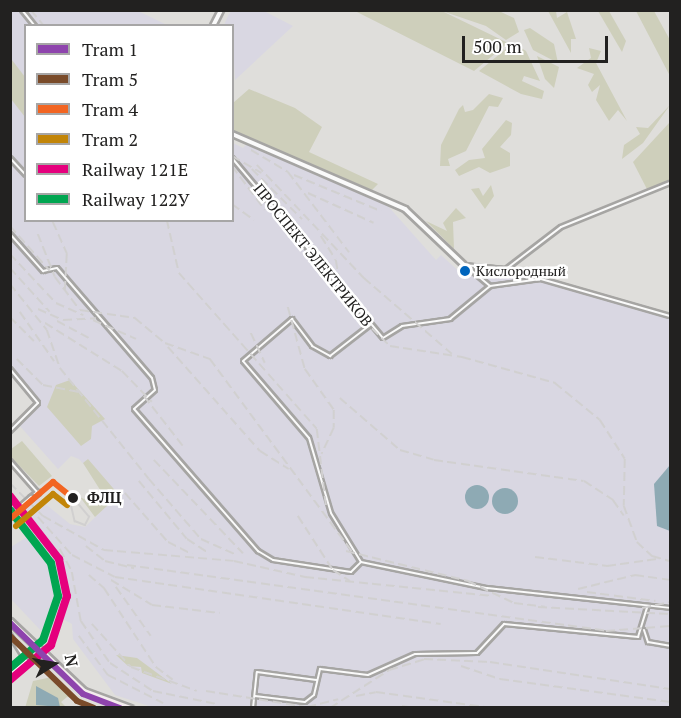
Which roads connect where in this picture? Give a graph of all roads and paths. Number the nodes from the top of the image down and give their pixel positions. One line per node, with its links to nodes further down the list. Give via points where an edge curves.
1 (22, 10): 3 (street)
2 (221, 10): 4 (street)
3 (33, 24)
4 (214, 24)
5 (234, 135): 11 (street, via 405,209)
6 (10, 158): 8 (street)
7 (234, 161): 14 (street, ПРОСПЕКТ ЭЛЕКТРИКОВ)
8 (24, 174)
9 (670, 183): 11 (street, via 561,227 506,269)
10 (10, 234): 20 (street, via 46,273 57,268 155,383 155,390 134,409 263,556 351,572)
11 (464, 265): 12 (street)
12 (490, 286): 13 (street, via 541,279); 14 (street, ПРОСПЕКТ ЭЛЕКТРИКОВ, via 444,322 402,326 383,338)
13 (670, 316)
14 (370, 325): 20 (street, via 330,356 312,346 292,319 243,361 312,444 331,513)
15 (10, 369): 16 (street, via 33,395 37,407)
16 (10, 431)
17 (10, 461): 18 (street)
18 (38, 493): 19 (street, bridge)
19 (12, 515)
20 (361, 562): 21 (street, via 487,588)
21 (646, 607): 22 (street); 24 (street)
22 (670, 608)
23 (10, 621): 30 (main road, via 84,692)
24 (644, 630): 26 (street, via 648,642); 28 (street, via 633,638 504,624 477,653 415,654 368,675 325,668)
25 (10, 635): 27 (street, via 26,661)
26 (670, 646)
27 (10, 674)
28 (316, 680): 29 (street, via 309,701); 29 (street, via 257,672)
29 (255, 696): 31 (street)
30 (130, 708)
31 (253, 708)

